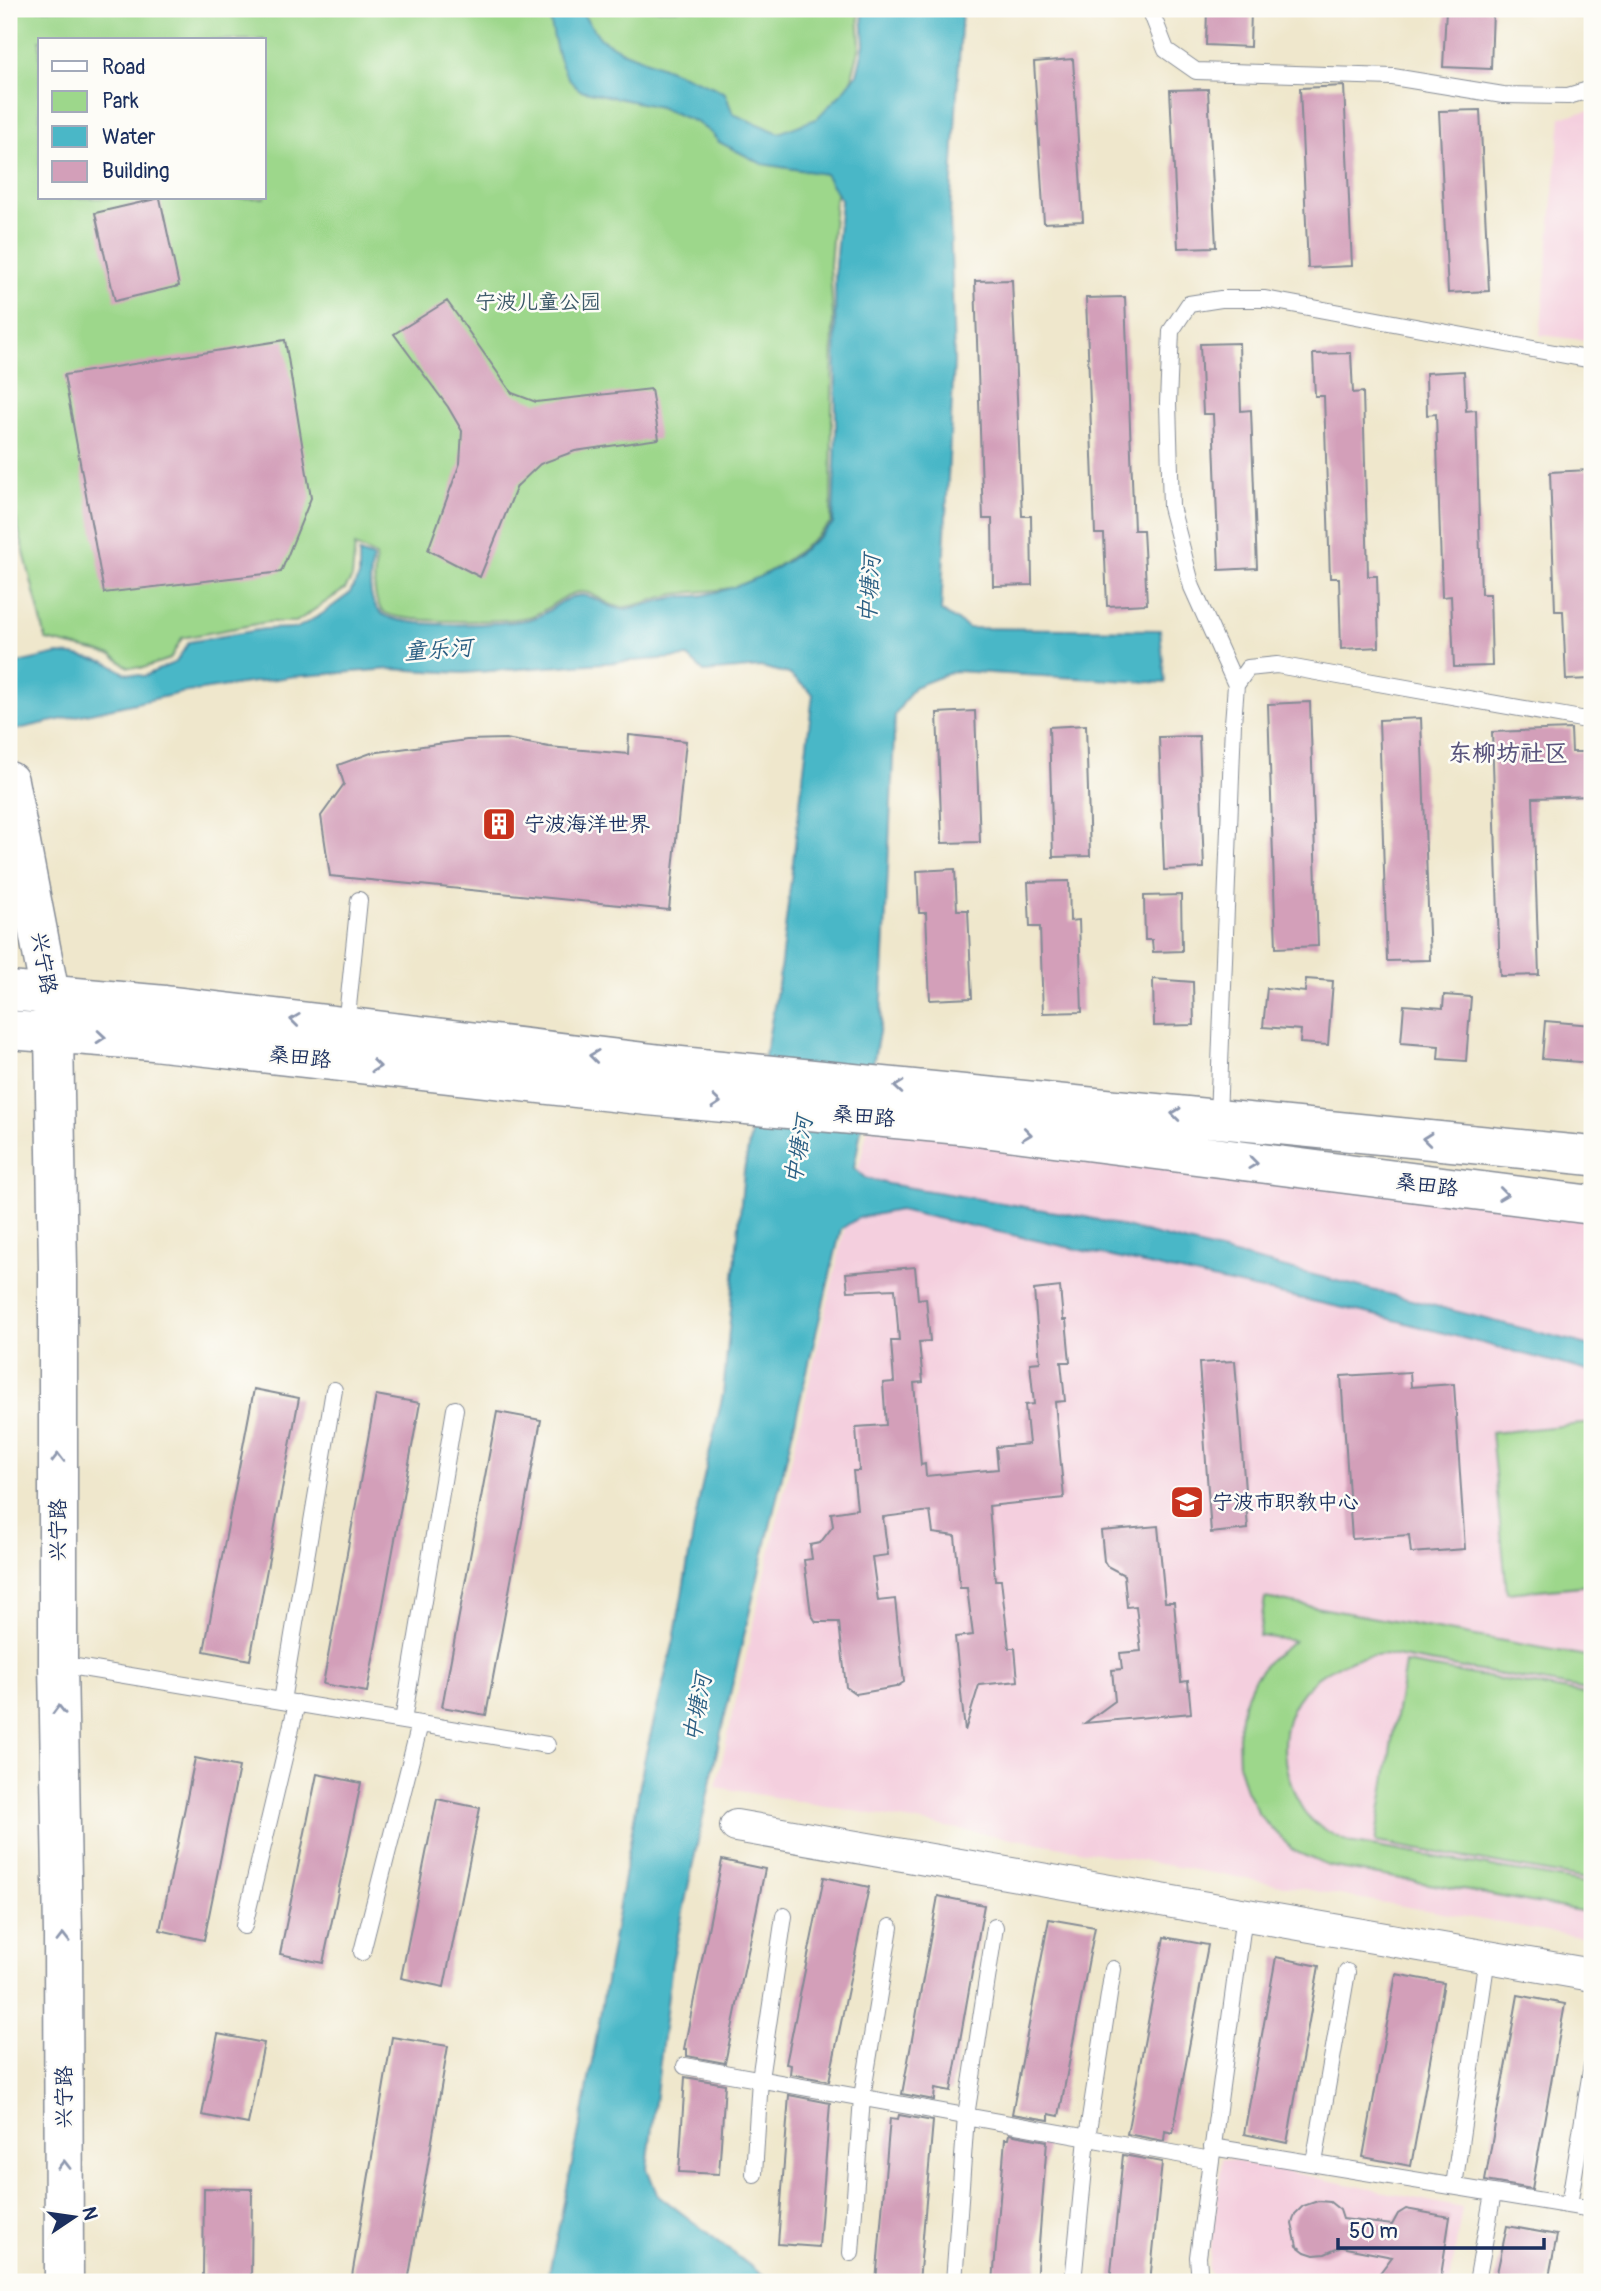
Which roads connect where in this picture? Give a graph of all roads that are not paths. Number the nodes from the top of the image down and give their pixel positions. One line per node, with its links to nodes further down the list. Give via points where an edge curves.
1 (1150, 9): 2 (lane, via 1166,50 1196,71 1393,77 1503,95 1568,96)
2 (1592, 89)
3 (1592, 359): 4 (lane, via 1265,299 1189,304 1171,331 1171,507 1192,587)
4 (1236, 685): 5 (lane, via 1248,667 1277,665); 15 (lane)
5 (1592, 721)
6 (9, 781): 9 (main road, 兴宁路)
7 (359, 900): 10 (lane)
8 (9, 991): 9 (main road, 桑田路)
9 (50, 994): 10 (main road, 桑田路, one-way to 9); 12 (main road, 兴宁路)
10 (346, 1026): 13 (main road, 桑田路, one-way to 10)
11 (9, 1030): 12 (main road, 桑田路)
12 (54, 1033): 13 (main road, 桑田路, one-way to 13); 20 (main road, 兴宁路, one-way to 12)
13 (655, 1080): 14 (main road, 桑田路)
14 (963, 1109): 15 (main road, 桑田路, one-way to 14); 17 (main road, 桑田路, one-way to 17)
15 (1218, 1118): 16 (main road, 桑田路, one-way to 15)
16 (1592, 1156)
17 (1592, 1205)
18 (334, 1390): 21 (lane)
19 (456, 1409): 22 (lane)
20 (58, 1664): 21 (lane); 50 (main road, 兴宁路, one-way to 20)
21 (290, 1702): 22 (lane); 28 (lane)
22 (403, 1721): 23 (lane)
23 (420, 1724): 24 (lane); 31 (lane)
24 (547, 1745)
25 (736, 1826): 26 (street)
26 (1244, 1915): 32 (street); 42 (lane)
27 (784, 1916): 38 (lane)
28 (244, 1926)
29 (890, 1927): 39 (lane)
30 (995, 1927): 40 (lane)
31 (362, 1952)
32 (1487, 1957): 35 (street); 45 (lane)
33 (1113, 1969): 41 (lane)
34 (1347, 1972): 43 (lane)
35 (1592, 1975)
36 (685, 2066): 38 (lane)
37 (1592, 2066): 47 (lane)
38 (760, 2079): 39 (lane); 44 (lane)
39 (862, 2097): 40 (lane); 49 (lane)
40 (966, 2116): 41 (lane); 51 (lane)
41 (1087, 2138): 42 (lane); 52 (lane)
42 (1212, 2153): 43 (lane); 53 (lane, via 1198,2257)
43 (1314, 2163): 45 (lane)
44 (754, 2174)
45 (1454, 2186): 46 (lane)
46 (1493, 2193): 47 (lane); 54 (lane)
47 (1569, 2205): 48 (lane)
48 (1592, 2209)
49 (851, 2253)
50 (64, 2282)
51 (954, 2282)
52 (1073, 2282)
53 (1200, 2282)
54 (1477, 2282)

